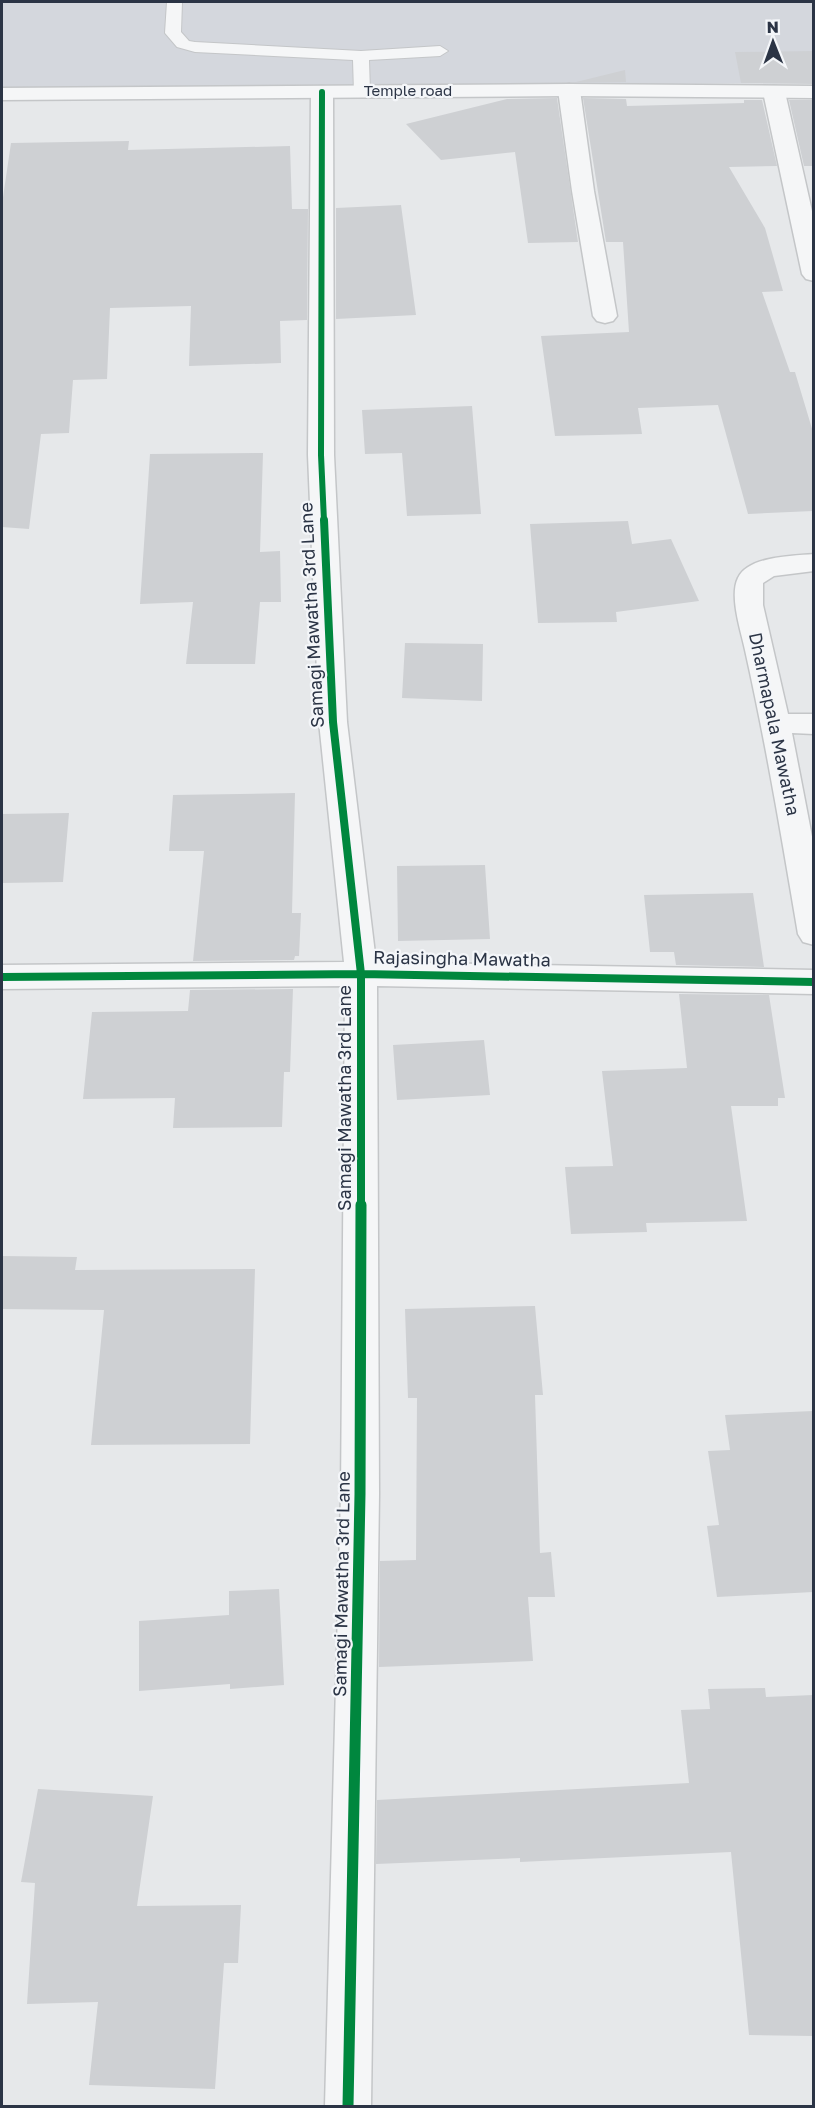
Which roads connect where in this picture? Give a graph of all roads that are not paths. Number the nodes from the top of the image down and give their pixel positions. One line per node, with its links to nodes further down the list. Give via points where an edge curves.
1 (176, 2): 3 (lane, via 172,33 183,44)
2 (440, 51): 3 (lane)
3 (361, 56): 6 (lane)
4 (569, 90): 6 (street, Temple road); 7 (street, Temple road); 12 (street)
5 (322, 92): 6 (street, Temple road); 9 (street, Temple road); 17 (street, Samagi Mawatha 3rd Lane, via 321,467 333,722)
6 (362, 92)
7 (774, 92): 8 (street, Temple road); 10 (street)
8 (813, 92)
9 (2, 93)
10 (807, 221): 11 (street)
11 (813, 274)
12 (605, 316)
13 (813, 562): 14 (street, Dharmapala Mawatha, via 767,568 750,580 749,605)
14 (776, 723): 15 (street); 16 (street, Dharmapala Mawatha)
15 (813, 723)
16 (813, 934)
17 (361, 974): 18 (street, Rajasingha Mawatha); 19 (street, Rajasingha Mawatha); 20 (street, Samagi Mawatha 3rd Lane, via 360,1494)
18 (2, 977)
19 (813, 982)
20 (348, 2106)

